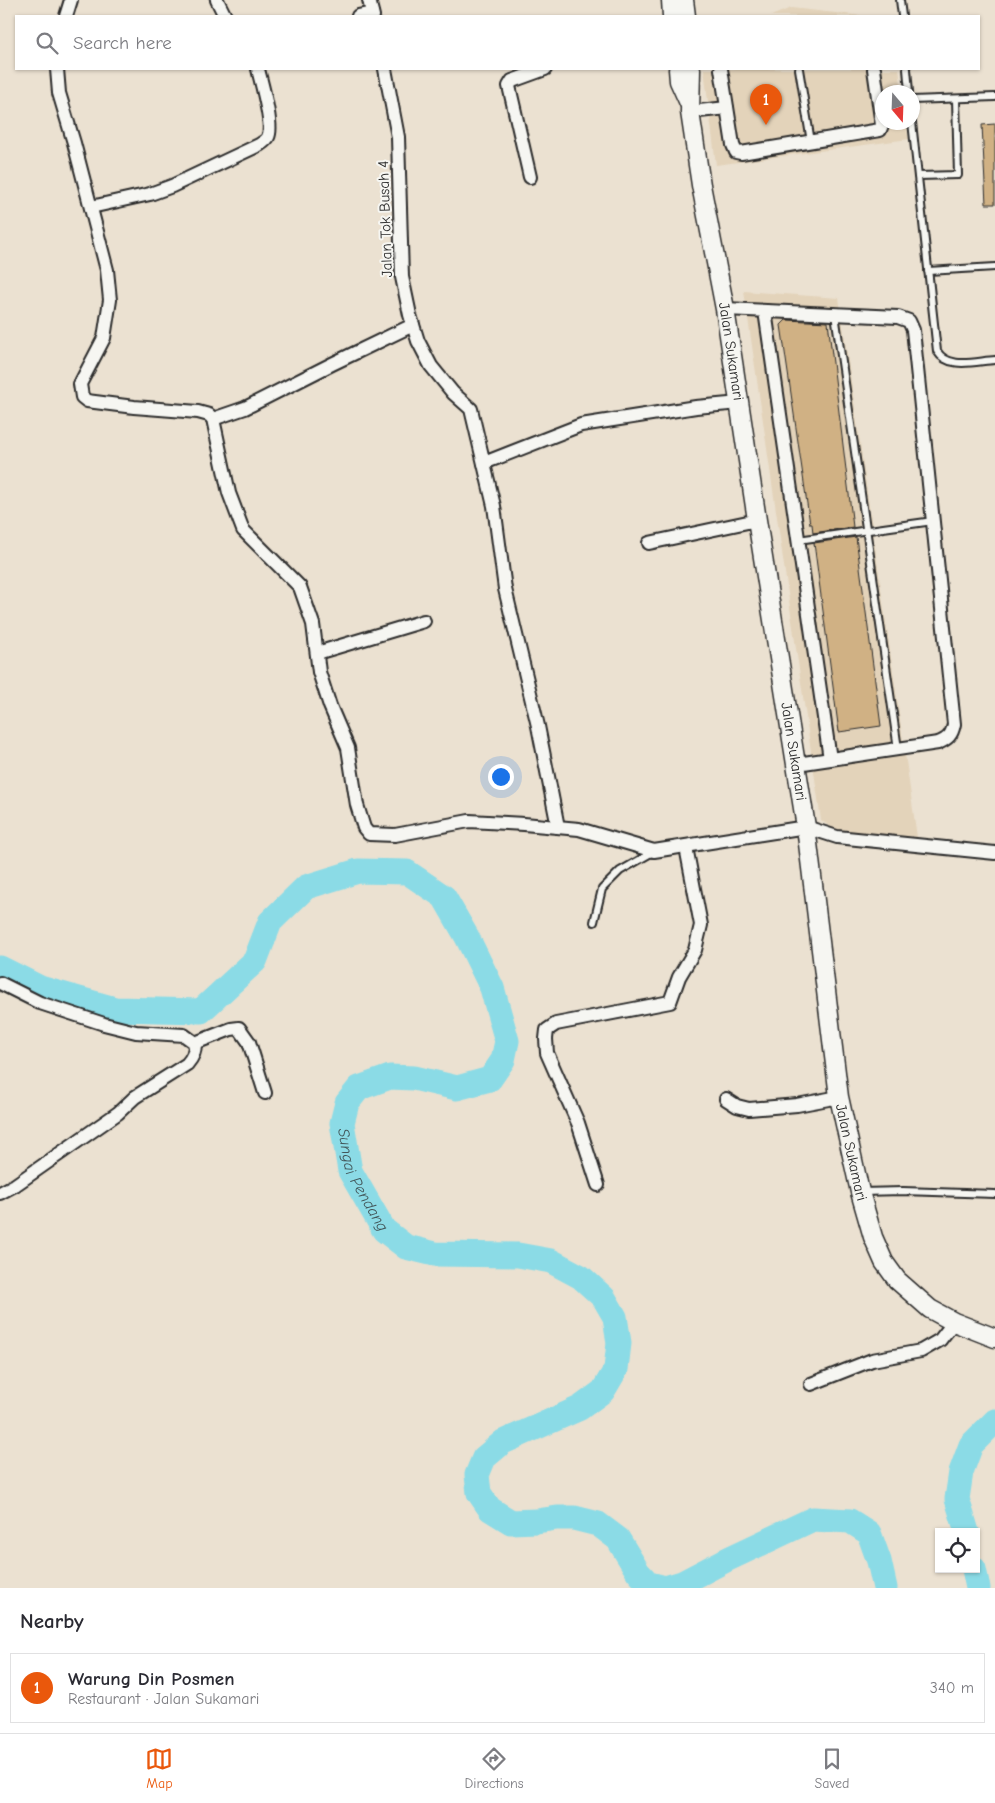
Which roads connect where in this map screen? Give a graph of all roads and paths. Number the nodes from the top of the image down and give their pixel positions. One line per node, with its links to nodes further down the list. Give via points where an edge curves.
1 (70, 0): 4 (street)
2 (217, 0): 5 (street)
3 (900, 0): 6 (lane)
4 (66, 15)
5 (224, 15)
6 (902, 15)
7 (56, 70): 27 (street, via 59,93)
8 (258, 70): 27 (street, via 269,118 268,138 172,186)
9 (385, 70): 33 (street, Jalan Tok Busah 4, via 398,137 402,277)
10 (542, 70): 26 (street, via 512,81 509,86)
11 (678, 70): 21 (street, Jalan Sukamari)
12 (691, 70): 21 (street, Jalan Sukamari)
13 (721, 70): 22 (street)
14 (799, 70): 24 (lane)
15 (874, 70): 24 (street, via 880,130)
16 (907, 70): 17 (lane)
17 (908, 85)
18 (995, 97): 19 (lane)
19 (956, 98): 20 (lane); 25 (lane, via 958,175)
20 (920, 100)
21 (689, 108): 22 (street); 30 (street, Jalan Sukamari)
22 (727, 108): 24 (street, via 736,152)
23 (913, 130): 25 (lane)
24 (811, 142)
25 (918, 176): 29 (lane)
26 (530, 177)
27 (91, 207): 36 (street, via 107,270 110,300 104,338 80,384 82,398 134,407 198,412)
28 (995, 267): 29 (lane)
29 (928, 271): 34 (lane, via 937,351 941,358 956,363)
30 (726, 309): 31 (street); 35 (street, Jalan Sukamari)
31 (765, 310): 32 (street); 41 (street)
32 (835, 314): 39 (street, via 898,317 911,325); 40 (lane)
33 (413, 325): 36 (street, via 245,408); 37 (street, Jalan Tok Busah 4, via 430,366 471,409)
34 (995, 360)
35 (740, 403): 37 (street, via 581,425); 38 (street, Jalan Sukamari)
36 (214, 419): 44 (street, via 228,493 237,517 243,530 300,587 313,624)
37 (484, 463): 48 (street, via 494,506 505,589)
38 (757, 520): 42 (street); 47 (street, Jalan Sukamari)
39 (933, 521): 40 (lane); 45 (street, via 954,724 945,740)
40 (866, 530): 41 (lane); 45 (lane)
41 (798, 540): 46 (street)
42 (648, 543)
43 (424, 622): 44 (street)
44 (317, 653): 48 (street, via 319,672 330,706 348,748 357,804 369,834 394,835 469,821)
45 (898, 749): 46 (street)
46 (830, 759): 47 (street)
47 (797, 764): 49 (street, Jalan Sukamari)
48 (558, 827): 51 (street, via 579,829)
49 (806, 827): 50 (street); 52 (street, via 837,837); 57 (street, Jalan Sukamari)
50 (686, 847): 51 (street); 59 (street, via 701,926 695,950 679,977 670,1002 556,1024 547,1030 547,1053 578,1123)
51 (654, 851): 53 (lane, via 620,871 602,889)
52 (995, 853)
53 (594, 922)
54 (0, 983): 55 (street, via 40,1003 104,1024 136,1032 184,1035)
55 (195, 1043): 56 (street, via 239,1028 249,1042); 60 (street, via 193,1056 186,1064 136,1096 118,1113 15,1185)
56 (265, 1093)
57 (839, 1097): 58 (street, via 749,1109); 61 (street, Jalan Sukamari)
58 (726, 1099)
59 (598, 1186)
60 (0, 1192)
61 (860, 1192): 62 (lane); 63 (street, Jalan Sukamari, via 873,1237 884,1262 897,1280 930,1309)
62 (995, 1194)
63 (954, 1322): 64 (street, Jalan Sukamari); 65 (street, via 940,1340 921,1351 872,1360)
64 (995, 1338)
65 (811, 1384)

